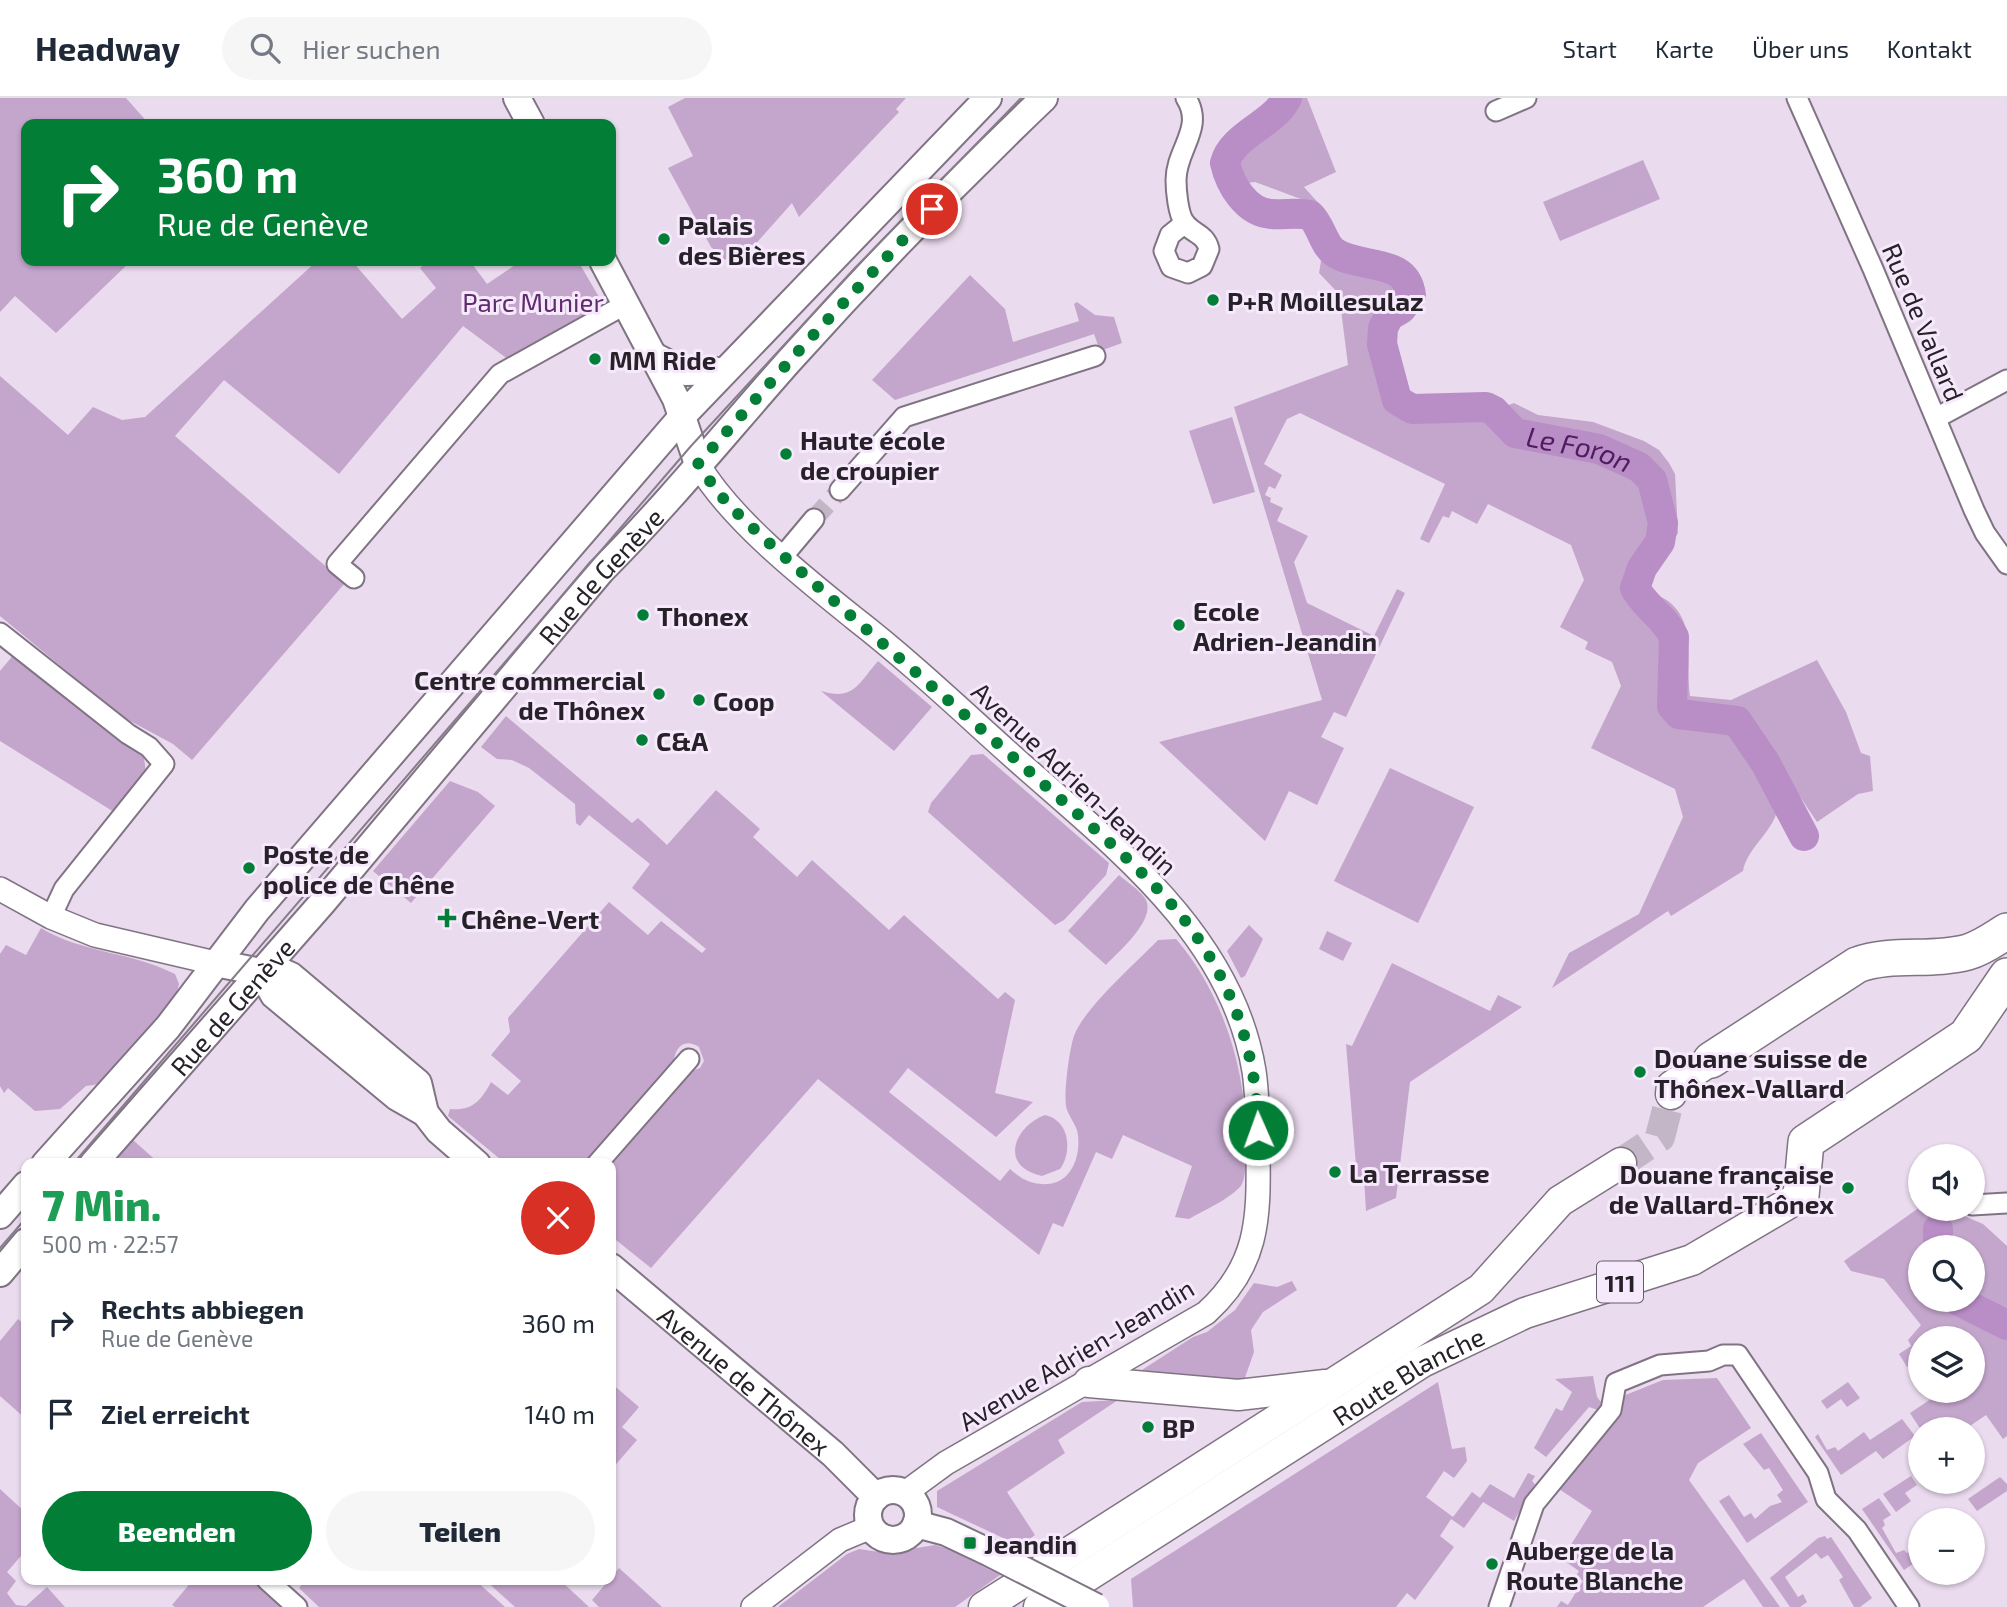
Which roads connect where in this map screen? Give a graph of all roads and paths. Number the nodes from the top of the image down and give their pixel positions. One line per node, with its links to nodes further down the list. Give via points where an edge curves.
1 (517, 98): 8 (main road)
2 (988, 98): 14 (main road, Rue de Genève)
3 (1044, 98): 18 (main road, Rue de Genève, via 849,296)
4 (1186, 98): 9 (street, via 1194,122 1176,181)
5 (1526, 98): 7 (street)
6 (1797, 98): 17 (street, Rue de Vallard)
7 (1496, 111)
8 (528, 119)
9 (1185, 223)
10 (606, 266): 11 (main road)
11 (626, 304): 12 (main road); 23 (street, via 495,379 337,564)
12 (654, 356): 14 (main road, via 685,372); 16 (main road)
13 (1095, 356): 19 (street, via 904,417)
14 (723, 371): 16 (main road, Rue de Genève)
15 (2007, 380): 17 (street)
16 (682, 417): 18 (main road); 28 (main road, Rue de Genève)
17 (1936, 418): 22 (street, Rue de Vallard, via 1985,533)
18 (698, 464): 21 (street, Avenue Adrien-Jeandin, via 719,494); 29 (main road, Rue de Genève, via 498,690 433,774)
19 (839, 490)
20 (814, 519): 21 (street)
21 (783, 556): 47 (street, Avenue Adrien-Jeandin, via 1156,888 1197,937 1232,1000 1254,1070 1257,1106 1257,1215 1244,1266 1228,1294 1206,1313)
22 (2007, 564)
23 (354, 578)
24 (0, 634): 26 (street, via 149,747 164,764 64,888)
25 (0, 889): 26 (street)
26 (51, 917): 28 (street, via 95,935)
27 (2007, 931): 32 (highway, via 1964,953 1857,965)
28 (215, 963): 29 (main road); 34 (main road, Rue de Genève, via 167,1027)
29 (261, 972): 35 (main road, Rue de Genève); 36 (main road, via 274,995 397,1097 425,1113)
30 (2007, 976): 40 (highway, via 1966,1035 1806,1142)
31 (689, 1059): 37 (street)
32 (1711, 1060): 33 (main road, via 1672,1086)
33 (1671, 1094)
34 (50, 1158)
35 (98, 1158)
36 (470, 1158)
37 (602, 1158)
38 (1621, 1163): 48 (main road, Route Blanche, via 1560,1200 1481,1289)
39 (21, 1191): 43 (main road)
40 (1801, 1196): 57 (main road, Route Blanche / 111, via 1692,1260 1525,1313 1415,1367)
41 (2007, 1202): 42 (street)
42 (1985, 1204)
43 (0, 1215)
44 (21, 1248): 46 (main road)
45 (616, 1271): 50 (main road, Avenue de Thônex, via 833,1454)
46 (0, 1273)
47 (1089, 1382): 48 (main road, via 1238,1395); 49 (street, Avenue Adrien-Jeandin, via 946,1464)
48 (1332, 1384): 56 (main road, Route Blanche)
49 (905, 1493): 50 (main road, via 890,1490); 51 (main road, via 918,1510)
50 (876, 1497): 52 (main road, via 869,1511)
51 (916, 1524): 52 (main road, via 906,1537 890,1540); 58 (main road, bridge, via 946,1532)
52 (871, 1527): 55 (street, via 840,1540)
53 (273, 1585): 54 (street)
54 (297, 1607)
55 (753, 1607)
56 (984, 1607)
57 (1039, 1607)
58 (1096, 1607)
59 (1499, 1607): 60 (street, via 1534,1504 1611,1410 1616,1383 1660,1365 1709,1362 1738,1354 1818,1472 1826,1499 1857,1530)
60 (1909, 1607)

